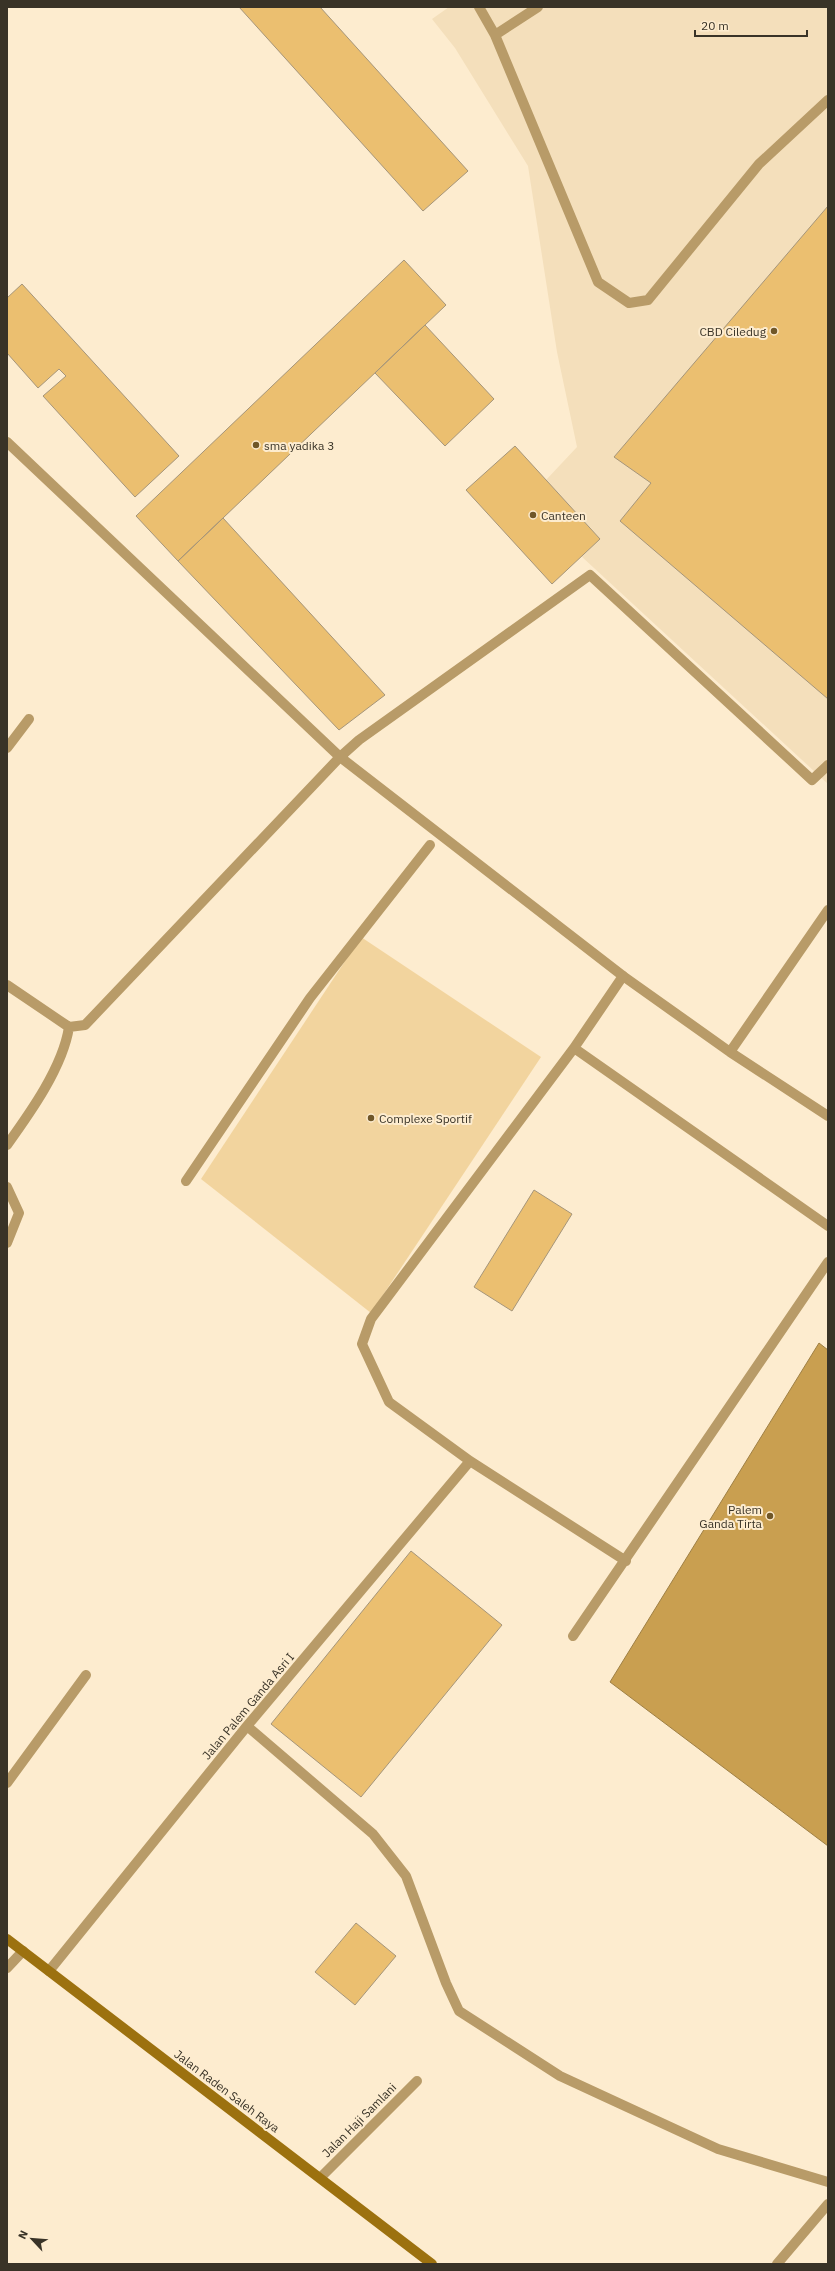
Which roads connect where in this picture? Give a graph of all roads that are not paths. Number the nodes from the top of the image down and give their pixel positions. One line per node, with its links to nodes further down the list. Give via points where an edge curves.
1 (479, 7): 3 (street)
2 (538, 7): 3 (street)
3 (495, 35): 4 (street, via 598,282 629,303 648,300 759,164)
4 (828, 100)
5 (8, 445): 8 (street, via 144,569)
6 (29, 719): 7 (street)
7 (7, 748)
8 (340, 757): 9 (street, via 590,575 812,780); 12 (street); 14 (street, via 85,1025)
9 (828, 766)
10 (430, 845): 19 (street, via 310,998)
11 (828, 910): 16 (street)
12 (623, 976): 15 (street); 16 (street)
13 (7, 985): 14 (street)
14 (69, 1027): 18 (street, via 67,1039 41,1097)
15 (574, 1048): 21 (street); 24 (street, via 371,1319 362,1344 389,1402)
16 (730, 1052): 17 (street)
17 (828, 1116)
18 (7, 1146)
19 (186, 1181)
20 (7, 1187): 22 (street, via 18,1212)
21 (828, 1226)
22 (7, 1243)
23 (828, 1262): 25 (street)
24 (470, 1461): 25 (street); 28 (street, Jalan Palem Ganda Asri I)
25 (626, 1561): 26 (street)
26 (573, 1636)
27 (86, 1675): 29 (street)
28 (247, 1726): 33 (street, Jalan Palem Ganda Asri I); 36 (street, via 373,1834 406,1876 459,2011 560,2076 682,2133 718,2149)
29 (7, 1783)
30 (7, 1939): 31 (main road, Jalan Raden Saleh Raya)
31 (23, 1951): 32 (street); 33 (main road, Jalan Raden Saleh Raya)
32 (7, 1968)
33 (49, 1971): 35 (main road, Jalan Raden Saleh Raya)
34 (416, 2080): 35 (street, Jalan Haji Samlani)
35 (320, 2178): 38 (main road, Jalan Raden Saleh Raya)
36 (828, 2182)
37 (828, 2204): 39 (street)
38 (432, 2264)
39 (777, 2264)

